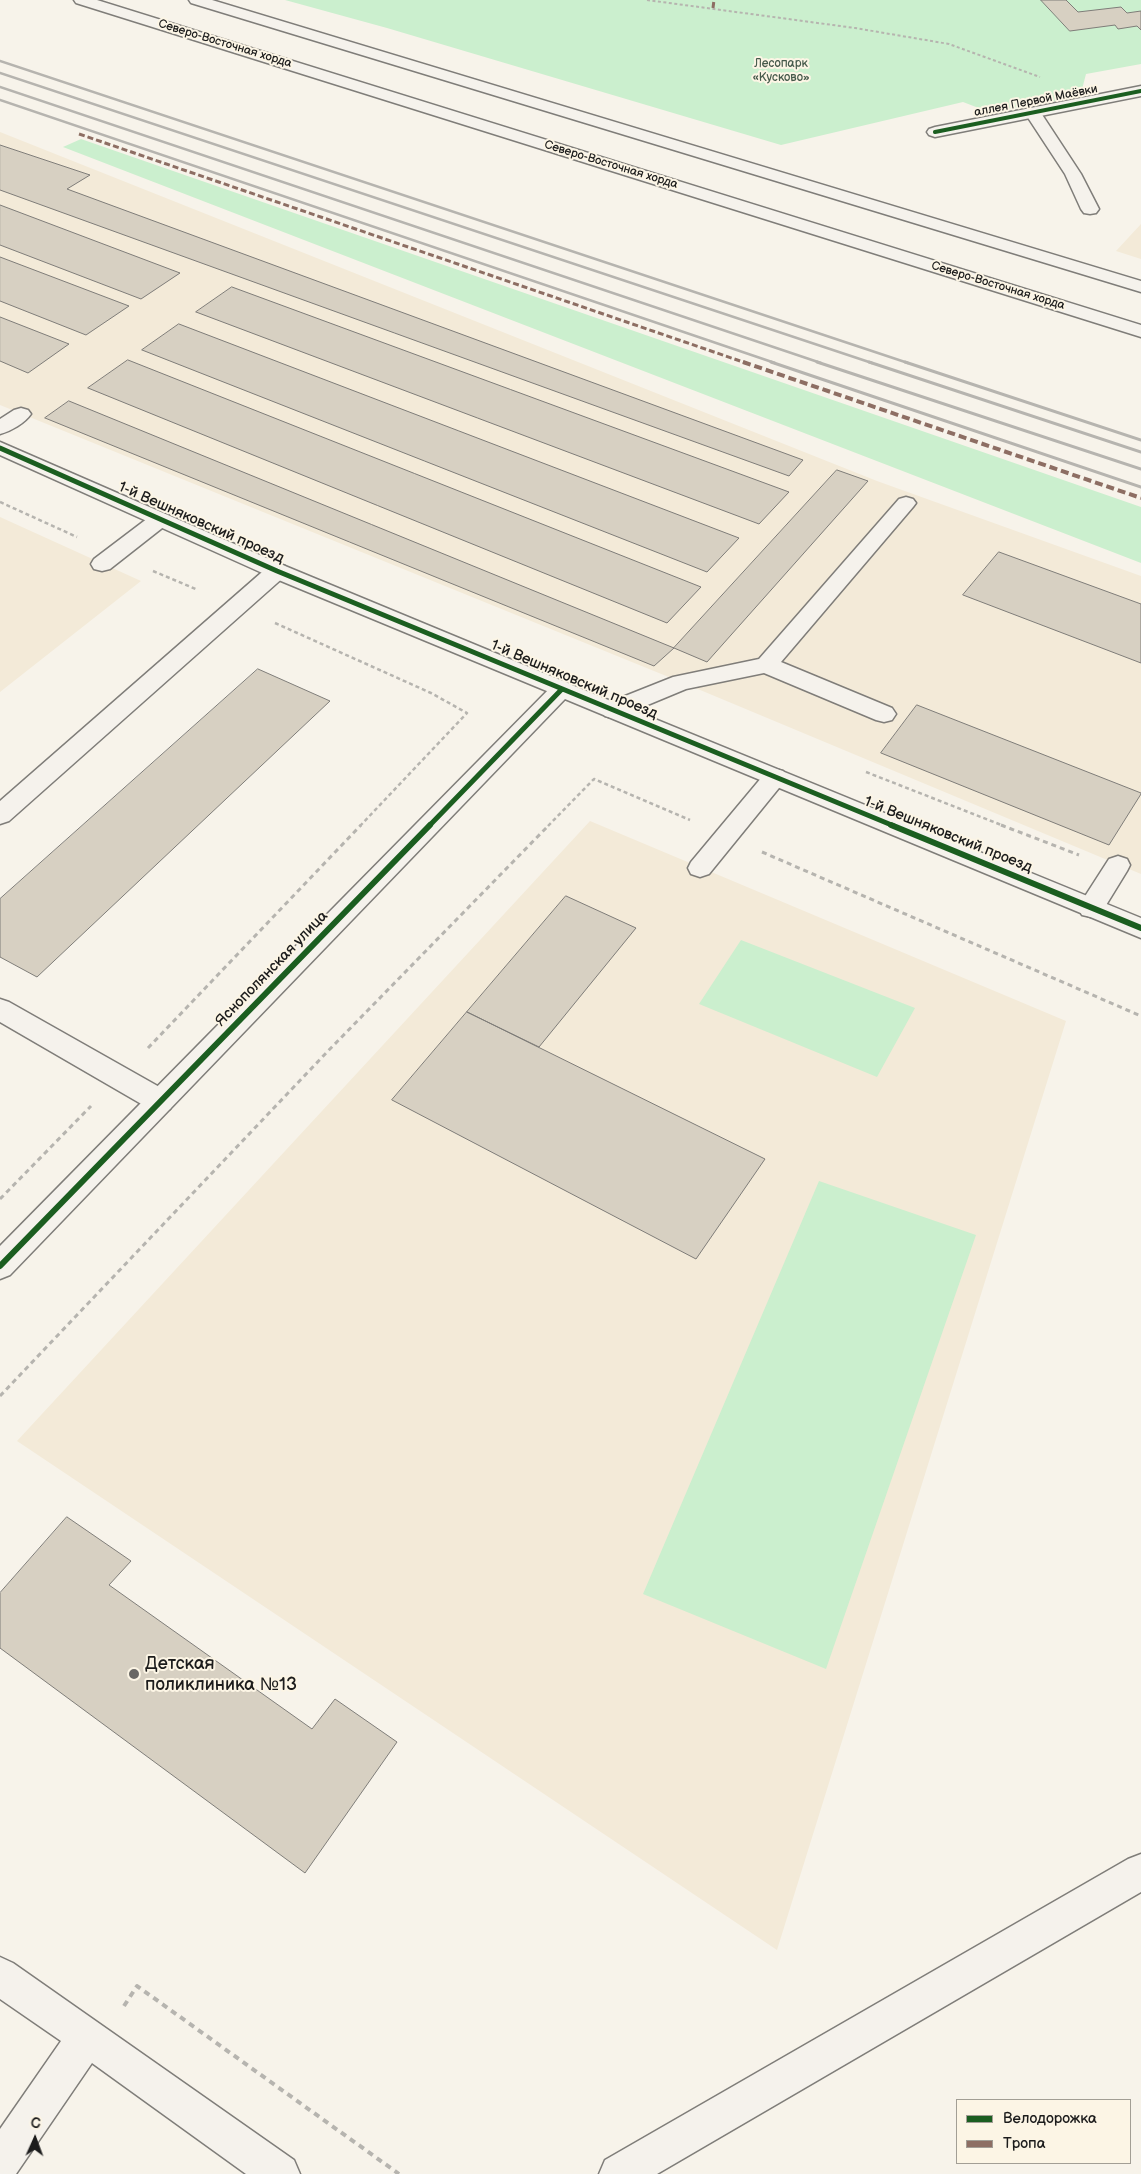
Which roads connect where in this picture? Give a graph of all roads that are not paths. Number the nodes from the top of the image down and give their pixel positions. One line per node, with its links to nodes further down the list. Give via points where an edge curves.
1 (81, 0): 8 (main road, Северо-Восточная хорда)
2 (196, 0): 7 (main road)
3 (1141, 91): 4 (main road, аллея Первой Маёвки)
4 (1033, 113): 5 (main road, аллея Первой Маёвки); 6 (main road, via 1073,174)
5 (935, 132)
6 (1090, 209)
7 (1141, 285)
8 (1141, 331)
9 (21, 414): 10 (main road)
10 (0, 428)
11 (0, 448): 13 (main road, 1-й Вешняковский проезд)
12 (906, 503): 16 (main road)
13 (158, 520): 14 (main road); 15 (main road, 1-й Вешняковский проезд)
14 (102, 564)
15 (277, 571): 17 (main road, 1-й Вешняковский проезд); 21 (main road)
16 (766, 665): 18 (main road, via 681,682); 19 (main road)
17 (562, 689): 18 (main road, 1-й Вешняковский проезд); 27 (main road, Яснополянская улица)
18 (613, 710): 20 (main road, 1-й Вешняковский проезд)
19 (884, 714)
20 (774, 777): 23 (main road); 24 (main road, 1-й Вешняковский проезд)
21 (0, 815)
22 (1118, 865): 24 (main road)
23 (700, 868)
24 (1091, 908): 25 (main road, 1-й Вешняковский проезд)
25 (1141, 928)
26 (0, 1009): 27 (main road)
27 (160, 1101): 28 (main road, Яснополянская улица)
28 (0, 1266)
29 (1141, 1872): 34 (main road)
30 (0, 1976): 31 (main road)
31 (87, 2036): 32 (main road); 33 (main road)
32 (0, 2163)
33 (280, 2174)
34 (619, 2174)

